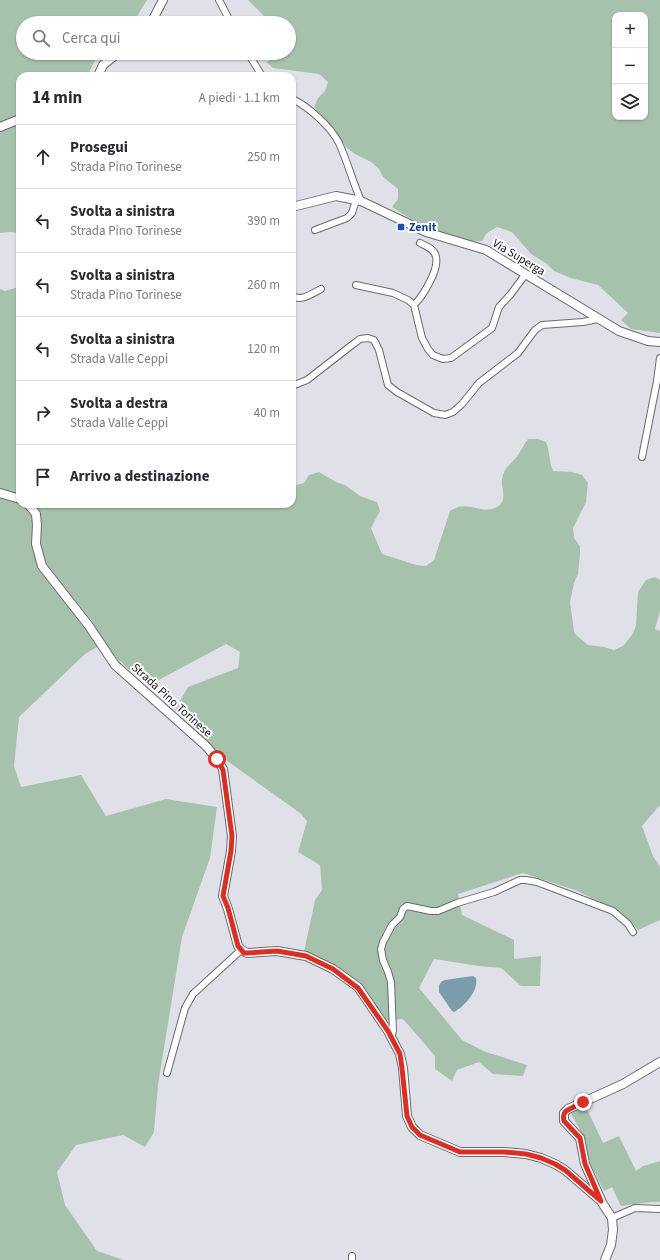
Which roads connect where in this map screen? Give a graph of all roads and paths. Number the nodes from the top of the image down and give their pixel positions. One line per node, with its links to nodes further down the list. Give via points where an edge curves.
1 (163, 0): 3 (street)
2 (219, 0): 4 (street)
3 (155, 16)
4 (228, 16)
5 (109, 60): 7 (street)
6 (252, 60): 8 (street)
7 (100, 72)
8 (260, 72)
9 (296, 101): 12 (street, via 321,120 338,142)
10 (16, 121): 11 (street)
11 (0, 127)
12 (358, 200): 13 (street, Via Superga, via 336,196); 14 (street, via 347,218); 16 (street, Via Superga, via 426,232 486,250)
13 (296, 205)
14 (315, 230)
15 (420, 243): 20 (street, via 433,250 436,265 429,284)
16 (525, 275): 20 (street, via 499,307 492,328 451,358 443,359 433,355 428,349 422,338); 21 (street, Via Superga)
17 (356, 285): 20 (street, via 393,293)
18 (321, 289): 19 (street, via 302,299)
19 (296, 298)
20 (414, 305)
21 (598, 320): 22 (street, Via Superga, via 618,331 648,341); 24 (street, via 542,325 535,330 518,353 479,383 453,412 444,415 434,413 388,385 379,350 374,340 368,338 360,339 307,380)
22 (660, 342)
23 (660, 358): 25 (street)
24 (296, 384)
25 (642, 457)
26 (0, 492): 27 (street)
27 (16, 498)
28 (31, 508): 30 (street, Strada Pino Torinese, via 36,514 36,544 42,566 89,626 115,665 206,746 223,770 232,836 223,896)
29 (633, 932): 31 (street, via 613,911 526,880 438,911 405,906 389,930 381,949 382,960 391,982)
30 (241, 950): 31 (street, via 244,953 277,951 306,956 333,969 358,988); 33 (street, via 193,994 185,1008)
31 (391, 1038): 34 (street, via 400,1054 407,1116 412,1127 420,1135 460,1152 504,1152 541,1158 565,1170)
32 (660, 1062): 34 (street, via 623,1084 564,1113 564,1121 580,1138 585,1164)
33 (167, 1073)
34 (601, 1201): 36 (street)
35 (660, 1209): 36 (street, via 636,1208)
36 (612, 1218): 37 (street, via 613,1230)
37 (606, 1260)

